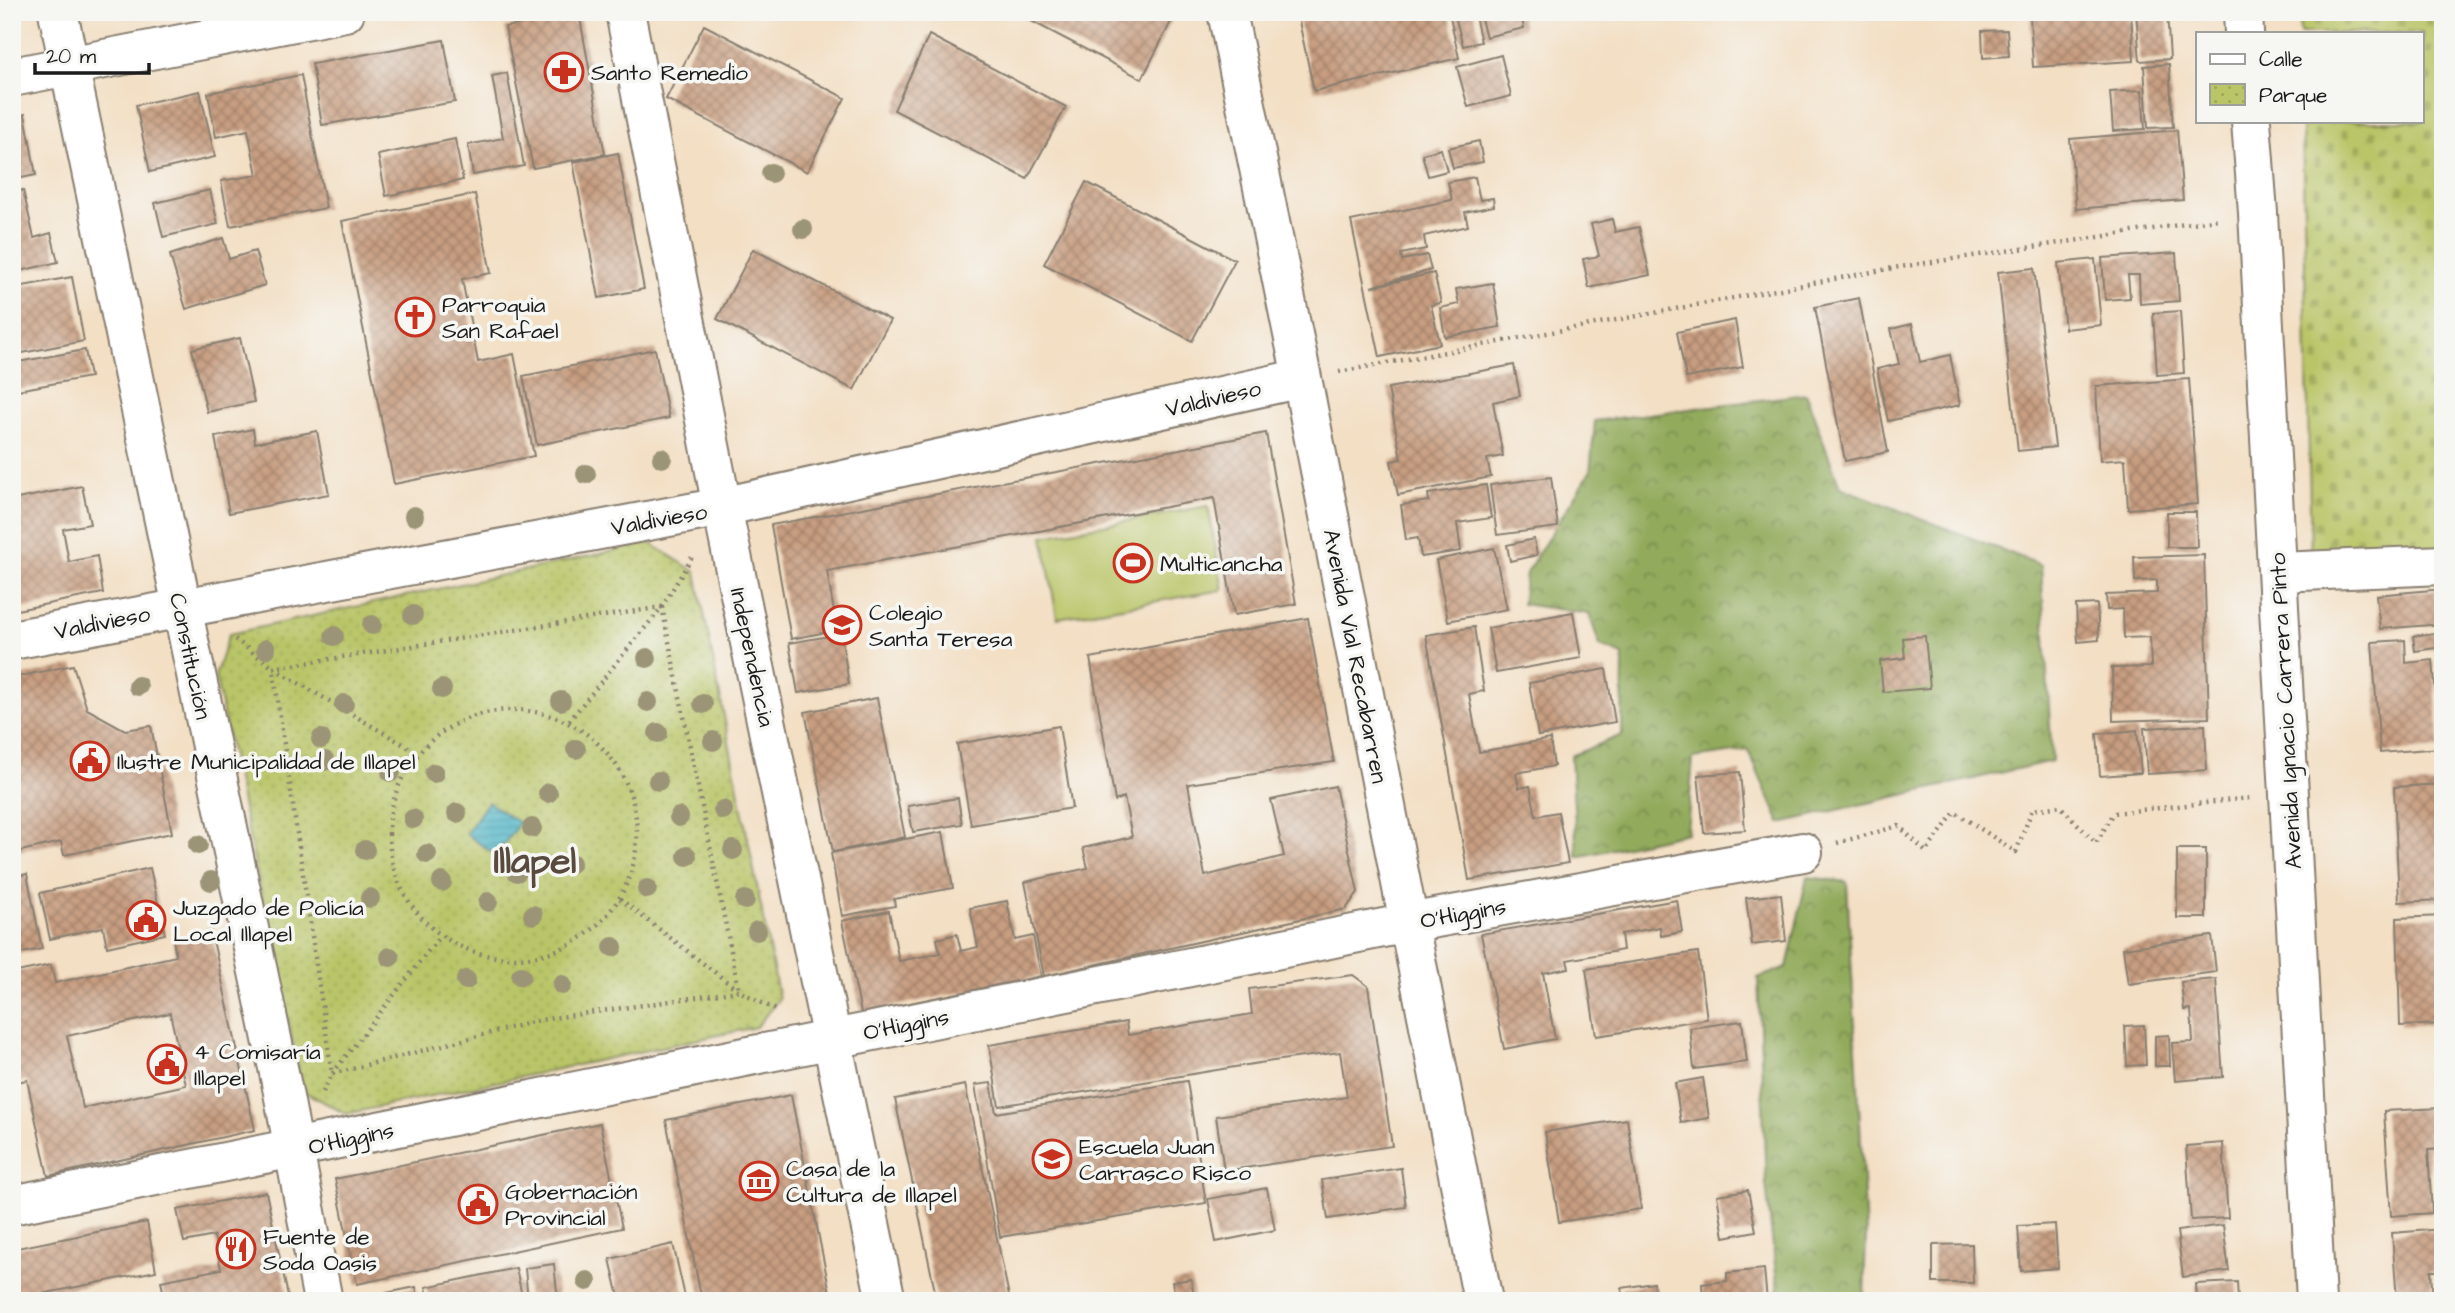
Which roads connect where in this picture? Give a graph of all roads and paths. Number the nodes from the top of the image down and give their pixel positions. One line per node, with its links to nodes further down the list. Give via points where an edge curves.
1 (58, 12): 7 (street, Constitución)
2 (345, 12): 7 (street)
3 (625, 12): 12 (street, Independencia)
4 (1227, 12): 11 (street, Avenida Vial Recabarren)
5 (2242, 12): 6 (street)
6 (2244, 32)
7 (69, 67): 8 (street); 15 (street, Constitución)
8 (12, 77)
9 (2251, 122): 10 (street, Avenida Ignacio Carrera Pinto)
10 (2258, 213): 11 (path, via 1893,268); 14 (street, Avenida Ignacio Carrera Pinto)
11 (1302, 379): 12 (street, Valdivieso); 24 (street, Avenida Vial Recabarren)
12 (722, 508): 15 (street, Valdivieso); 16 (path); 27 (street, Independencia)
13 (2443, 565): 14 (street)
14 (2278, 572): 21 (street, Avenida Ignacio Carrera Pinto)
15 (180, 607): 17 (street, Valdivieso); 18 (path, via 229,634); 30 (street, Constitución)
16 (662, 607): 18 (path); 19 (path); 26 (path)
17 (12, 640)
18 (273, 668): 20 (path); 28 (path)
19 (569, 720): 20 (path, via 529,709 488,711 449,726); 23 (path, via 603,745 626,779 638,819 636,861)
20 (418, 753): 25 (path, via 397,789 388,829 393,870 411,907)
21 (2289, 794): 22 (path, via 2114,813 2096,843 2060,806 2032,810 2016,852 1955,812 1926,852 1899,826); 35 (street, Avenida Ignacio Carrera Pinto)
22 (1802, 852): 24 (street, O'Higgins)
23 (620, 899): 25 (path, via 593,930 558,951 517,960 477,954); 26 (path)
24 (1408, 923): 27 (street, O'Higgins); 34 (street, Avenida Vial Recabarren)
25 (440, 936): 28 (path)
26 (739, 991): 27 (path); 28 (path, via 540,1020)
27 (832, 1039): 30 (street, O'Higgins); 33 (street, Independencia)
28 (332, 1074): 29 (path)
29 (321, 1096)
30 (293, 1150): 31 (street, O'Higgins); 32 (street, Constitución)
31 (12, 1205)
32 (323, 1301)
33 (886, 1301)
34 (1483, 1301)
35 (2316, 1301)

